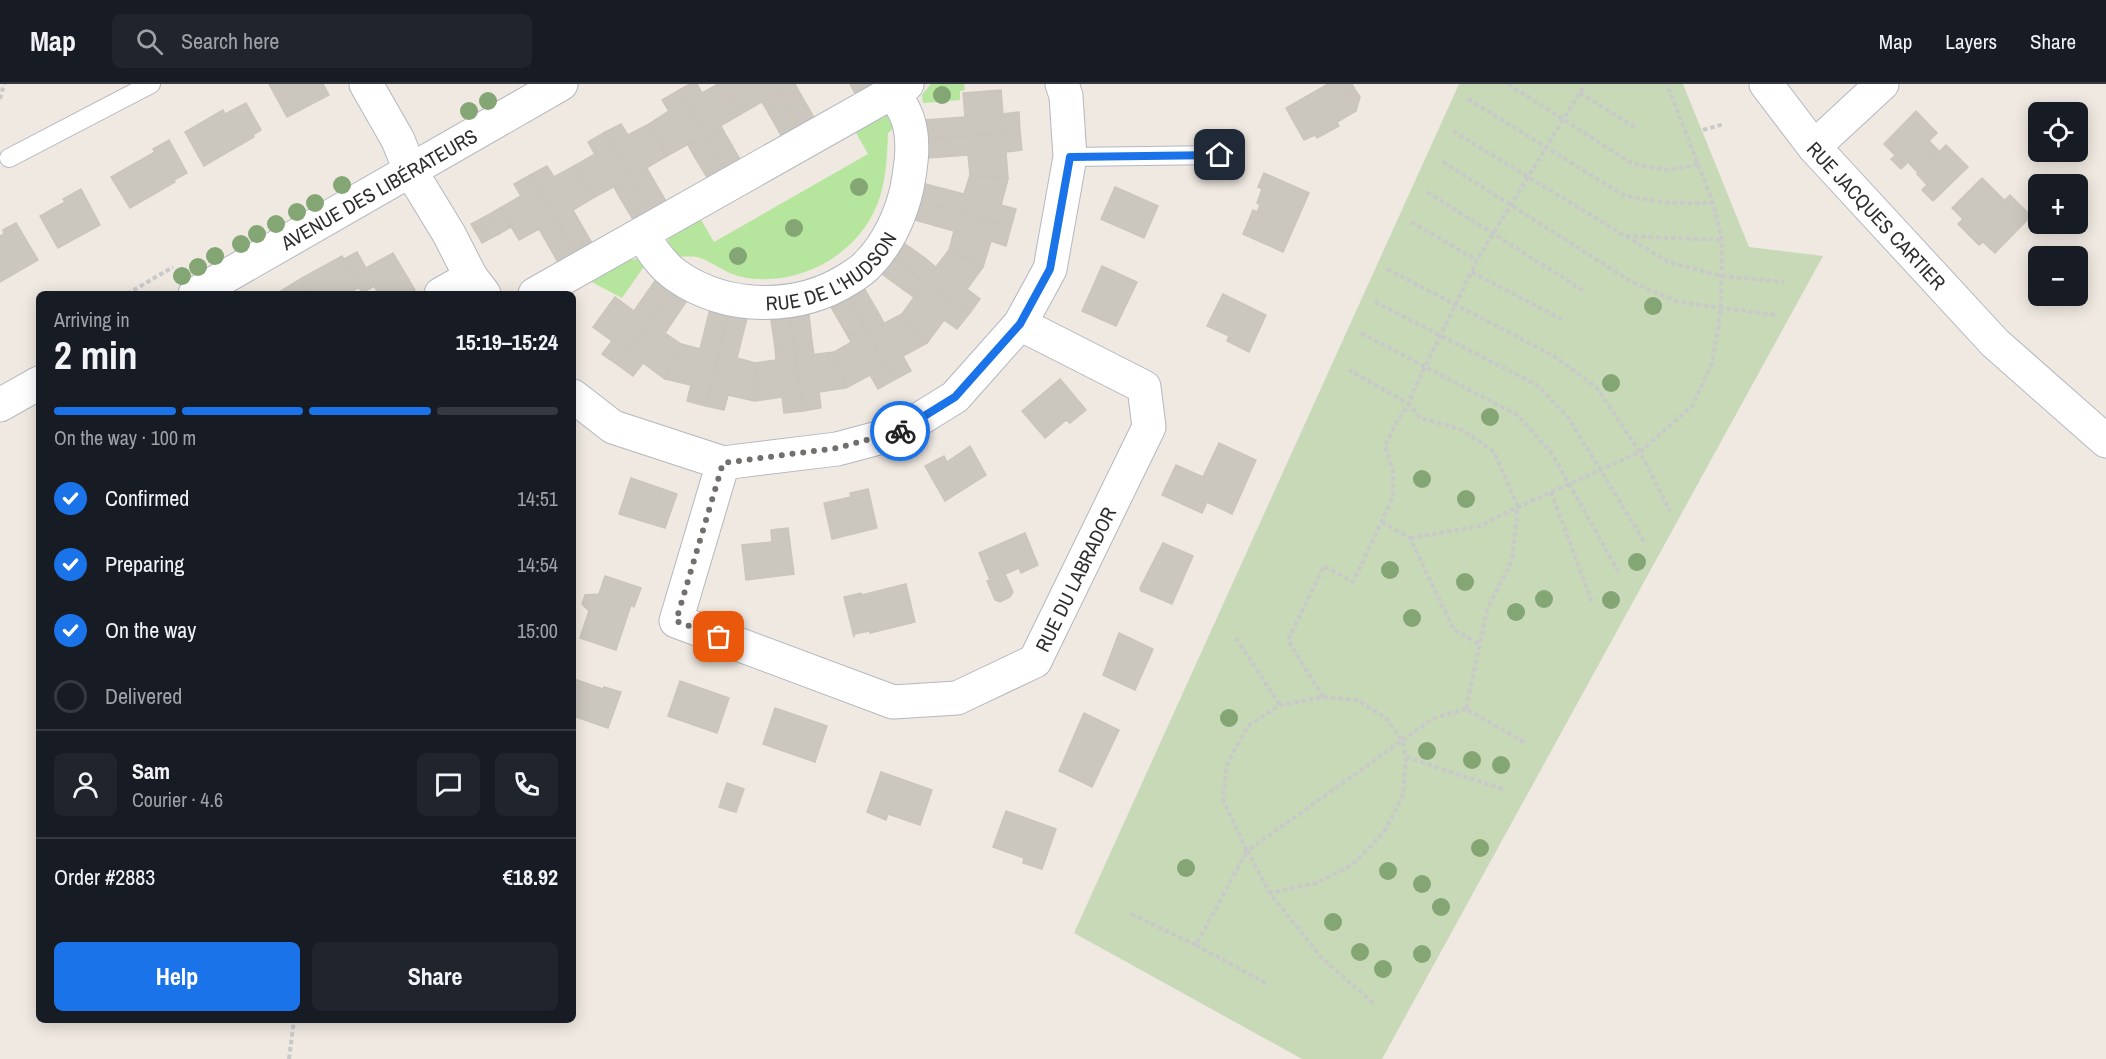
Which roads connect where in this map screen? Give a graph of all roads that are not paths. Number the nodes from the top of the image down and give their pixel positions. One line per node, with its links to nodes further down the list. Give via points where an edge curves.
1 (152, 84): 11 (lane)
2 (366, 84): 12 (street)
3 (561, 84): 12 (street, AVENUE DES LIBÉRATEURS)
4 (1062, 84): 10 (street)
5 (1766, 84): 8 (street, RUE JACQUES CARTIER)
6 (1882, 84): 8 (street)
7 (900, 88): 13 (street, RUE DE L'HUDSON); 13 (street, RUE DE L'HUDSON, via 909,120 913,160 904,200 890,236 867,266 836,287 803,299 760,303 716,296 676,275 653,252)
8 (1814, 147): 22 (street, RUE JACQUES CARTIER, via 1995,343)
9 (1220, 155): 10 (lane)
10 (1070, 157): 18 (street, via 1050,269)
11 (9, 158)
12 (410, 170): 14 (street); 15 (street, AVENUE DES LIBÉRATEURS)
13 (642, 234): 17 (street, RUE DE L'HUDSON)
14 (477, 285): 16 (street)
15 (200, 291)
16 (453, 291)
17 (540, 291)
18 (1020, 324): 23 (street, via 955,397 897,433 837,448); 23 (street, RUE DU LABRADOR, via 1144,387 1149,428 1035,661 957,698 893,702 676,621)
19 (36, 385): 21 (street)
20 (576, 398): 23 (street, via 613,427)
21 (0, 405)
22 (2106, 441)
23 (723, 463)

